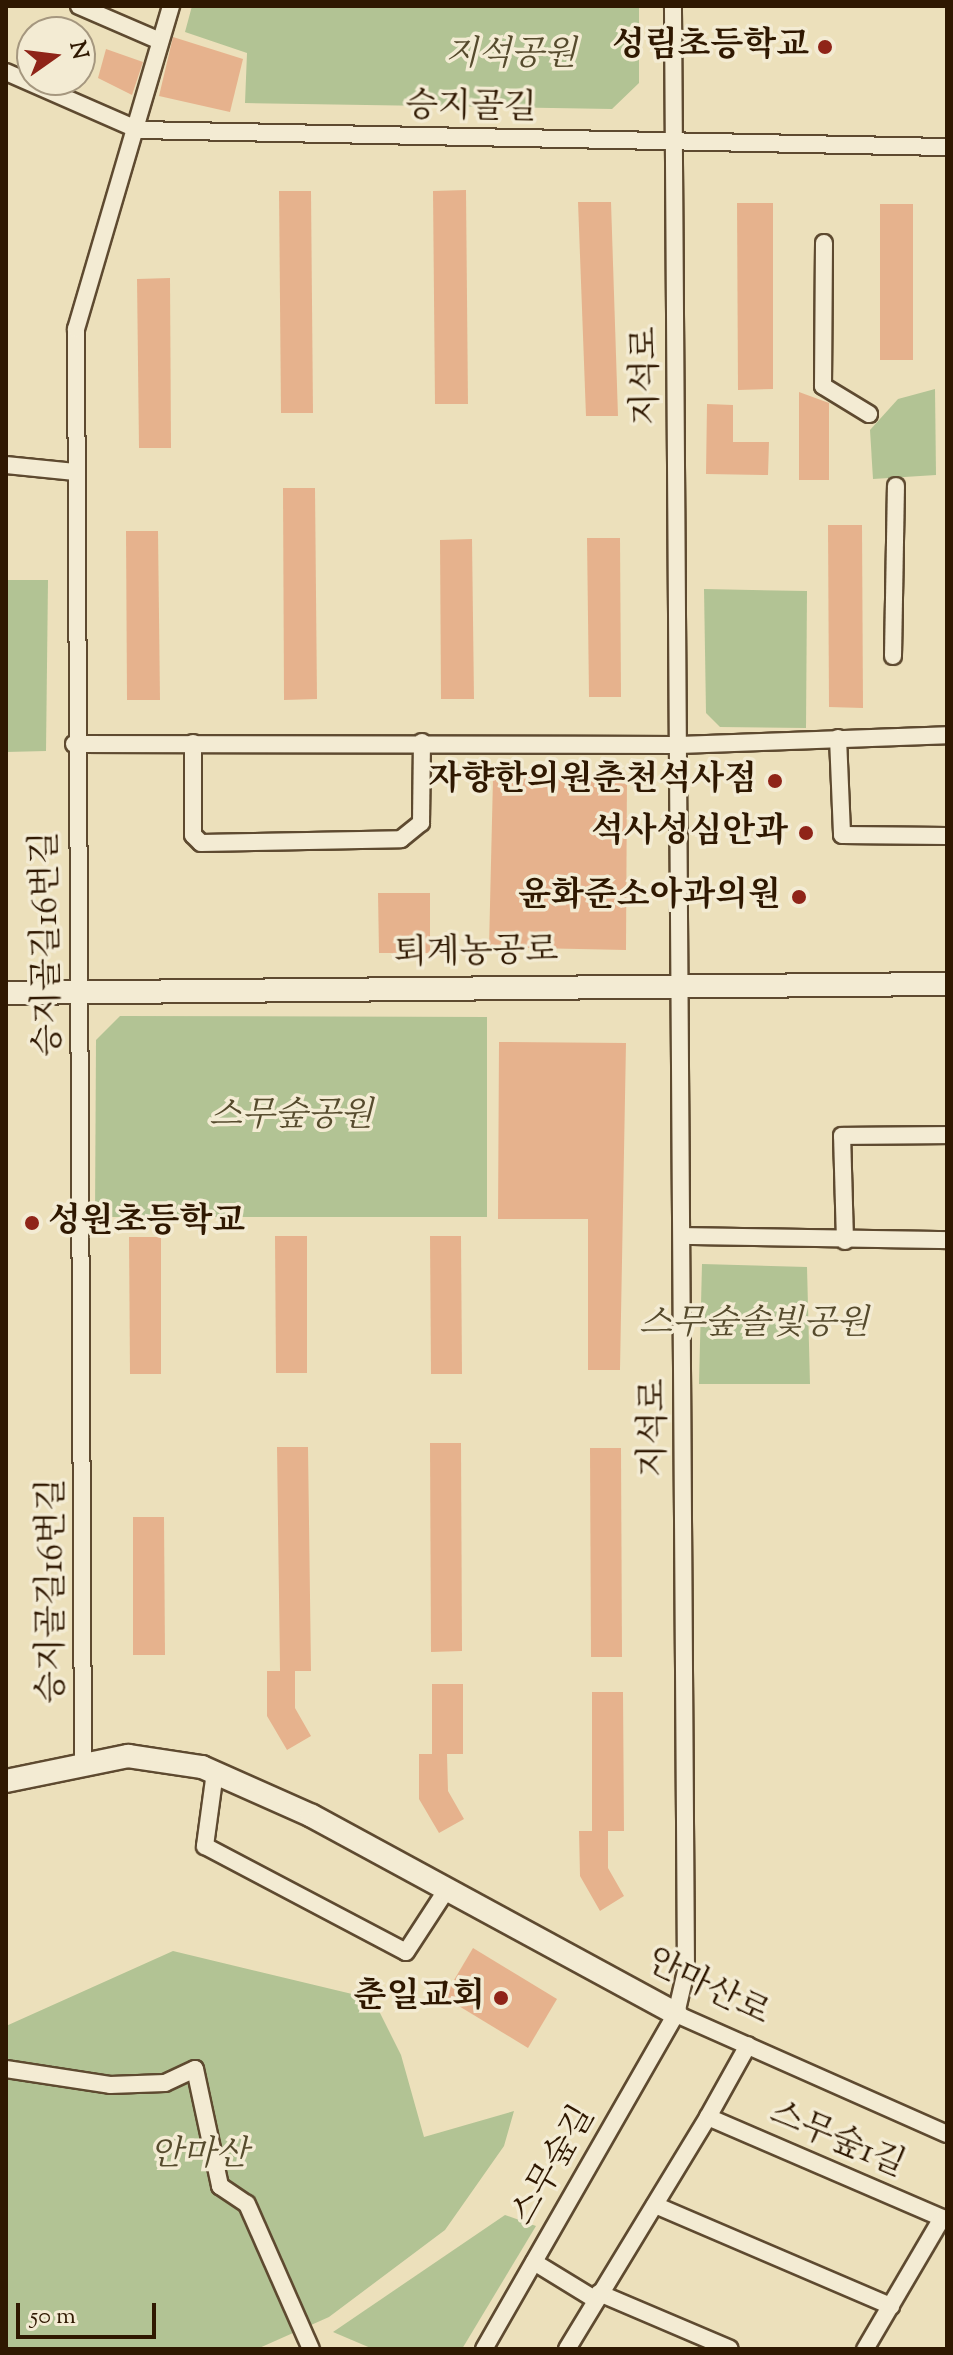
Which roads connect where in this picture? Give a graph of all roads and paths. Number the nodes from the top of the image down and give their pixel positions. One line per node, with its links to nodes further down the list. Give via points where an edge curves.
1 (79, 6): 4 (street)
2 (171, 6): 4 (street, 승지골길16번길)
3 (673, 6): 7 (street, 지석로)
4 (160, 41): 6 (street, 승지골길16번길)
5 (6, 72): 6 (street, 승지골길)
6 (139, 130): 7 (street, 승지골길); 12 (street, 승지골길16번길, via 76,329)
7 (675, 143): 8 (street, 승지골길); 20 (street, 지석로)
8 (947, 147)
9 (824, 243): 10 (street, via 823,386)
10 (869, 414)
11 (6, 465): 12 (street)
12 (75, 472): 19 (street, 승지골길16번길)
13 (896, 486): 14 (street)
14 (893, 656)
15 (947, 735): 16 (street)
16 (838, 738): 20 (street); 21 (street, via 842,835)
17 (422, 742): 18 (street); 18 (street, via 421,823 401,839 201,843 193,835); 20 (street)
18 (193, 743): 19 (street)
19 (74, 744): 24 (street, 승지골길16번길)
20 (679, 745): 23 (street, 지석로)
21 (947, 836)
22 (947, 984): 23 (street, 퇴계농공로)
23 (679, 985): 24 (street, 퇴계농공로); 27 (street, 지석로)
24 (81, 992): 25 (street, 퇴계농공로); 30 (street, 승지골길16번길)
25 (6, 993)
26 (947, 1135): 29 (street, via 842,1136)
27 (685, 1236): 29 (street); 34 (street, 지석로, via 686,1971)
28 (947, 1240): 29 (street)
29 (845, 1241)
30 (83, 1766): 31 (street, 안마산로, via 128,1756); 32 (street, 안마산로)
31 (215, 1772): 33 (street, 안마산로); 33 (street, via 205,1846 406,1952)
32 (6, 1781)
33 (447, 1889): 34 (street, 안마산로)
34 (676, 2014): 35 (street, 안마산로); 40 (street, 스무숲길)
35 (748, 2045): 37 (street); 38 (street, 안마산로)
36 (6, 2069): 43 (street, via 110,2085 165,2083 195,2069 220,2186 247,2204)
37 (708, 2117): 39 (street); 42 (street, 스무숲1길, via 942,2218)
38 (947, 2134)
39 (655, 2205): 41 (street); 42 (street)
40 (534, 2262): 41 (street); 44 (street, 스무숲길)
41 (598, 2296): 45 (street); 46 (street)
42 (891, 2306): 47 (street, 스무숲1길)
43 (311, 2349)
44 (484, 2349)
45 (567, 2349)
46 (730, 2349)
47 (865, 2349)

